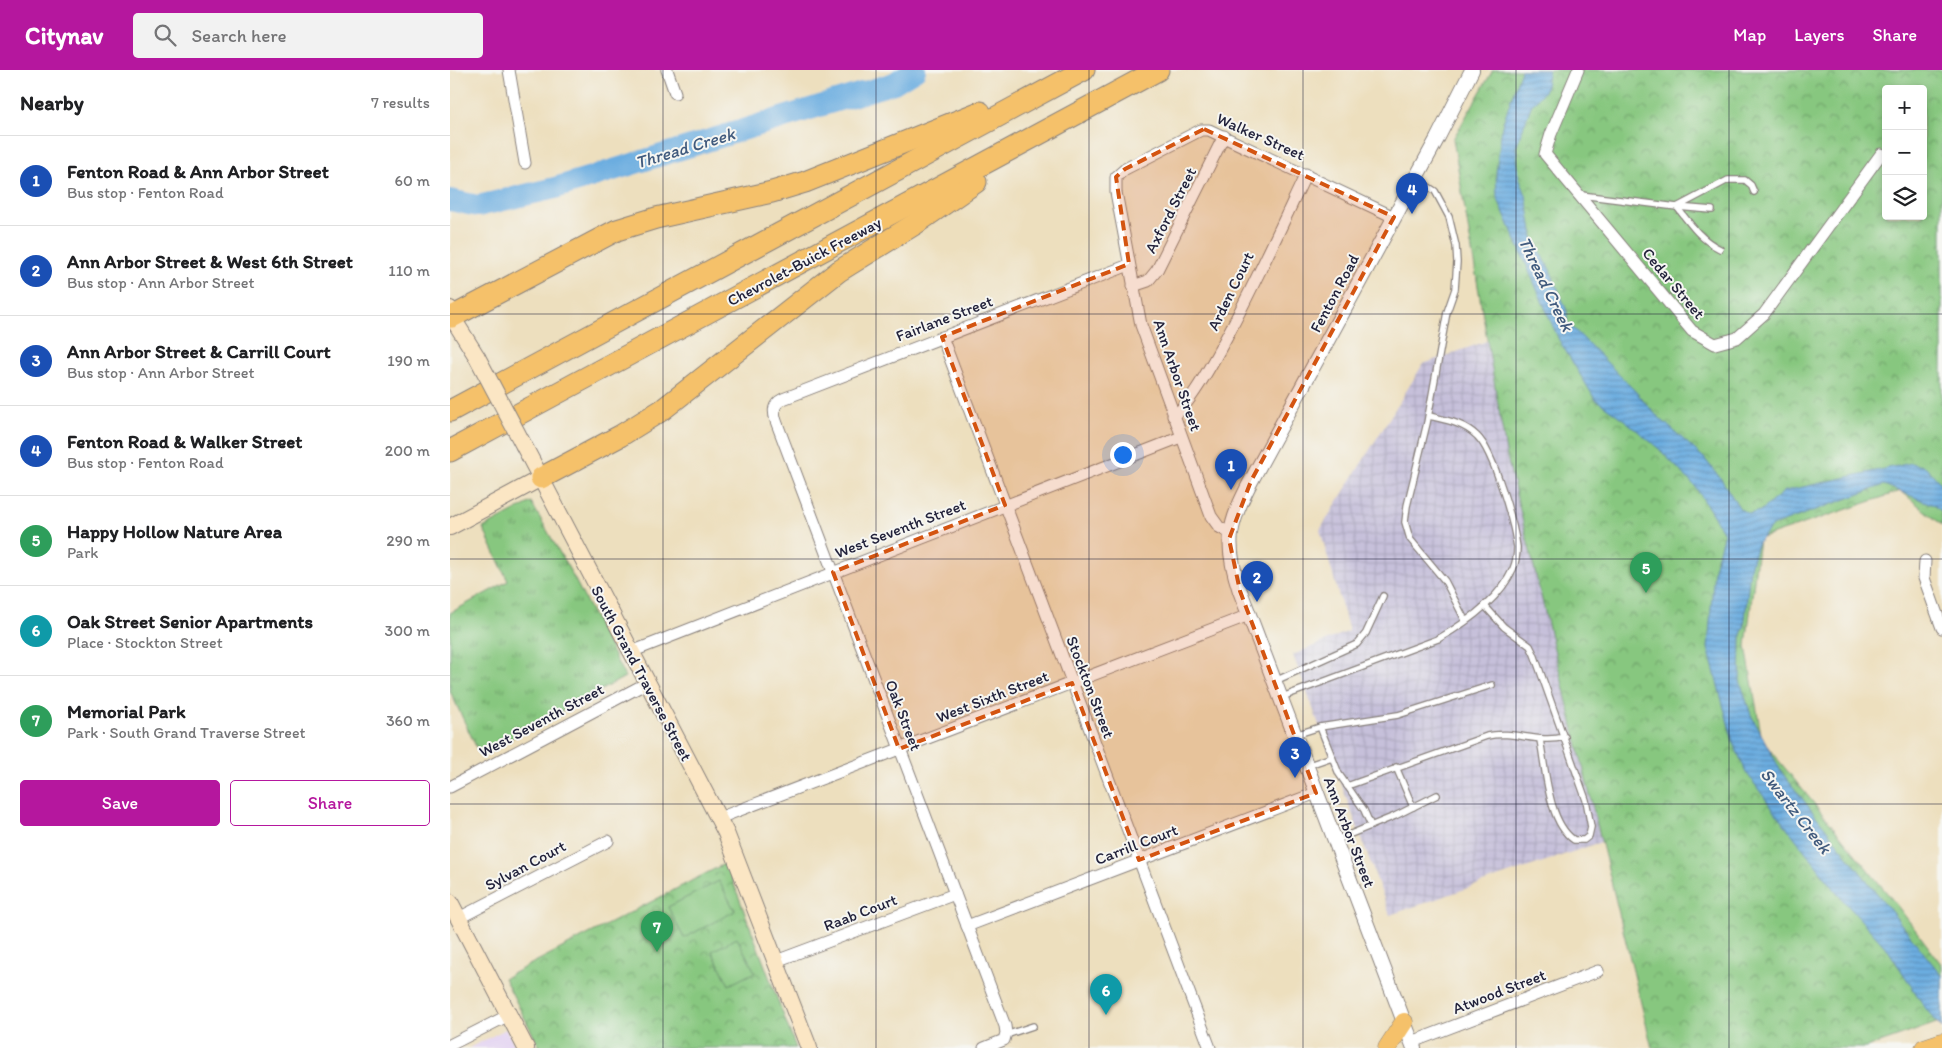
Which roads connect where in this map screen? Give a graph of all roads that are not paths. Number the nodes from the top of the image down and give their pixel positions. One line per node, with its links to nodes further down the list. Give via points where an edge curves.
1 (509, 70): 11 (street)
2 (667, 70): 7 (street)
3 (1158, 70): 8 (highway, Chevrolet-Buick Freeway)
4 (1472, 70): 14 (street, Fenton Road)
5 (1578, 70): 16 (street, Cedar Street, via 1545,154)
6 (1079, 73): 23 (highway, via 805,182 617,230); 26 (highway)
7 (675, 92)
8 (1063, 122): 30 (highway, Chevrolet-Buick Freeway); 31 (highway, via 915,224 839,271 662,410)
9 (1224, 136): 12 (street, Walker Street); 13 (street, Walker Street, via 1200,130 1125,169); 22 (street, Axford Street, via 1157,270 1148,281)
10 (1881, 154): 16 (street, Cedar Street, via 1764,314 1737,338 1715,344 1692,331)
11 (525, 163)
12 (1306, 174): 19 (street, Walker Street); 27 (street, Arden Court, via 1215,358 1182,410)
13 (1116, 177): 21 (street, Ann Arbor Street)
14 (1415, 178): 19 (street, Fenton Road); 28 (lane, via 1432,187 1437,194 1452,225 1457,254 1455,289 1447,312)
15 (1754, 192): 17 (lane, via 1746,180 1728,180)
16 (1581, 196): 17 (lane)
17 (1677, 207): 18 (lane); 20 (lane, via 1696,231)
18 (1712, 210)
19 (1394, 217): 34 (street, Fenton Road, via 1251,481)
20 (1720, 249)
21 (1129, 265): 22 (street, Ann Arbor Street); 24 (street, Fairlane Street)
22 (1133, 286): 27 (street, Ann Arbor Street, via 1144,334)
23 (451, 315): 31 (main road, South Grand Traverse Street, bridge)
24 (942, 337): 25 (street, Fairlane Street, via 783,399); 32 (street, Stockton Street)
25 (774, 406): 36 (street, Oak Street, via 776,421)
26 (450, 411)
27 (1173, 416): 29 (street, Ann Arbor Street)
28 (1428, 416): 38 (lane, via 1456,423 1478,436 1488,450 1503,493 1515,538 1516,561 1501,587); 40 (lane, via 1407,506 1406,529 1414,545 1444,581)
29 (1181, 437): 32 (street, West Seventh Street); 34 (street, Ann Arbor Street, via 1213,520 1218,527)
30 (450, 451)
31 (541, 478): 33 (main road); 42 (main road, South Grand Traverse Street)
32 (1005, 505): 36 (street, West Seventh Street); 45 (street, Stockton Street)
33 (450, 527)
34 (1230, 533): 39 (street, Ann Arbor Street, via 1231,564)
35 (1925, 561): 41 (street, via 1924,578)
36 (833, 572): 42 (street, West Seventh Street); 52 (street, Oak Street)
37 (1383, 596): 43 (lane, via 1366,633 1357,644)
38 (1484, 605): 40 (lane); 50 (lane, via 1504,627 1530,646)
39 (1249, 615): 43 (street, Ann Arbor Street); 45 (street, West Sixth Street)
40 (1465, 620): 47 (lane, via 1425,645)
41 (1942, 628)
42 (631, 652): 44 (main road, South Grand Traverse Street)
43 (1274, 681): 47 (street, Ann Arbor Street)
44 (647, 683): 57 (street, West Seventh Street); 61 (main road, South Grand Traverse Street)
45 (1072, 683): 52 (street, West Sixth Street); 65 (street, Stockton Street)
46 (1492, 686): 48 (lane, via 1386,718)
47 (1280, 698): 49 (street, Ann Arbor Street)
48 (1320, 727): 49 (lane); 53 (lane)
49 (1294, 735): 54 (street, Ann Arbor Street)
50 (1565, 737): 51 (lane); 51 (lane, via 1590,814 1589,836 1581,841 1567,834 1556,816)
51 (1540, 740): 55 (lane, via 1500,733)
52 (899, 749): 61 (street, West Sixth Street); 66 (street, Oak Street)
53 (1332, 757): 54 (lane); 56 (lane)
54 (1306, 766): 58 (street, Ann Arbor Street)
55 (1396, 767): 56 (lane); 60 (lane)
56 (1347, 786): 62 (lane)
57 (450, 787)
58 (1316, 793): 63 (street, Ann Arbor Street); 65 (street, Carrill Court)
59 (1437, 795): 60 (lane)
60 (1413, 807): 62 (lane)
61 (719, 818): 70 (main road, South Grand Traverse Street)
62 (1371, 826): 63 (lane)
63 (1334, 840): 73 (street, Ann Arbor Street)
64 (608, 841): 68 (street, Sylvan Court)
65 (1139, 860): 69 (street, Carrill Court); 82 (street, Stockton Street)
66 (954, 894): 69 (street, Oak Street); 70 (street, Raab Court)
67 (450, 902): 68 (main road)
68 (459, 918): 72 (main road)
69 (967, 926): 75 (street, Oak Street)
70 (776, 961): 80 (main road, South Grand Traverse Street)
71 (1598, 971): 78 (street, Atwood Street)
72 (509, 1015): 77 (street); 79 (main road)
73 (1404, 1022): 78 (street, Ann Arbor Street); 83 (main road)
74 (1033, 1026): 75 (lane)
75 (1006, 1035): 81 (street, via 1004,1040)
76 (1942, 1042): 84 (main road)
77 (450, 1045)
78 (1413, 1045)
79 (526, 1048)
80 (809, 1048)
81 (984, 1048)
82 (1210, 1048)
83 (1387, 1048)
84 (1924, 1048)

